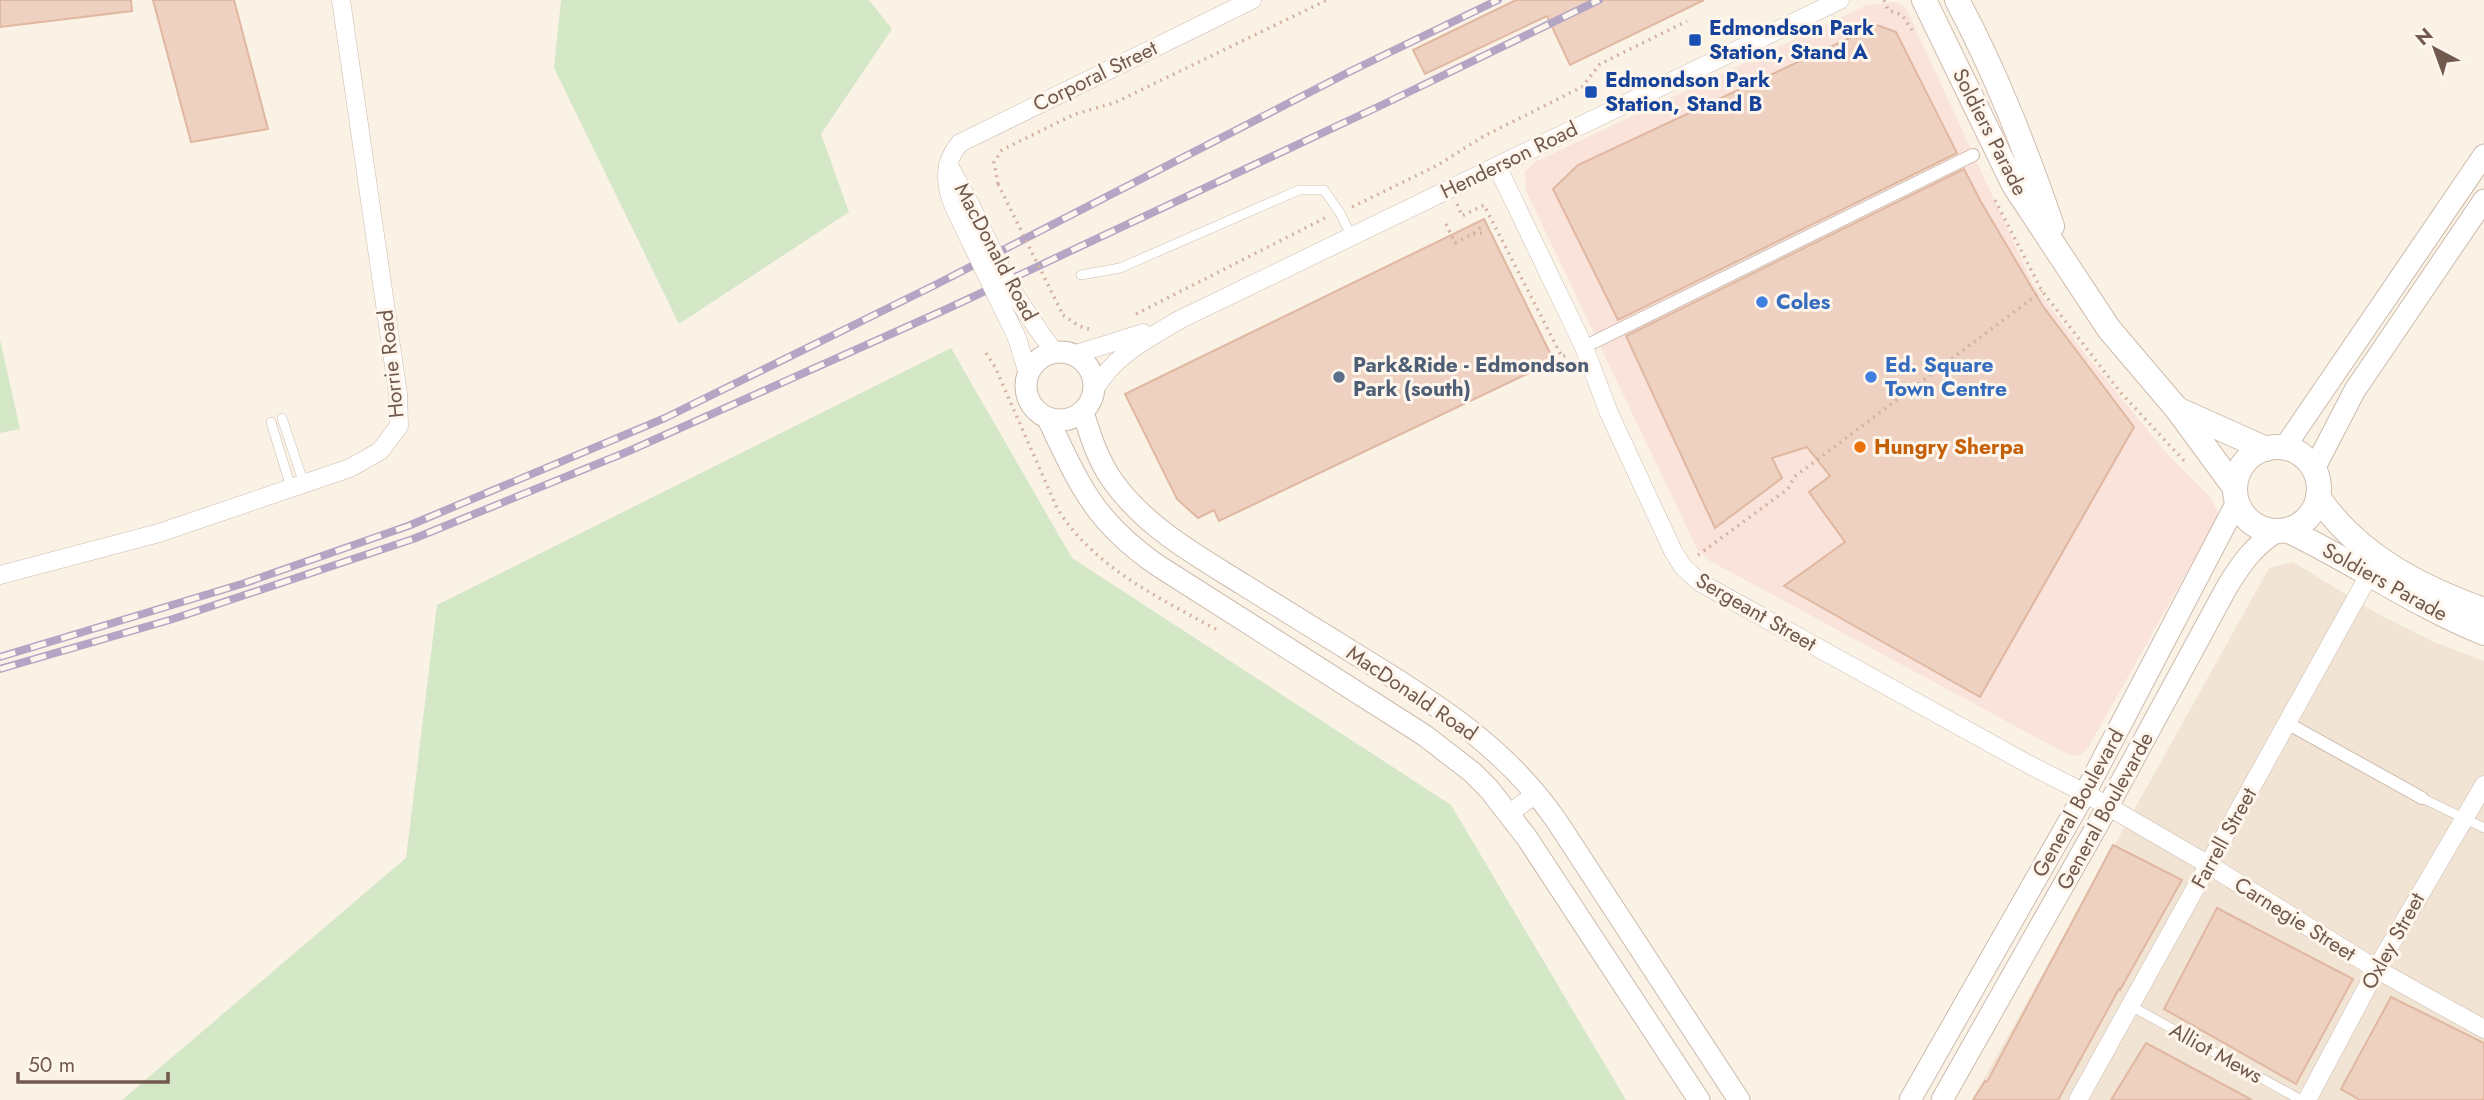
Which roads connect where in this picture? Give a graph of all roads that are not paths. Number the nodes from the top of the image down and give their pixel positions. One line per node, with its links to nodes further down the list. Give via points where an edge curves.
1 (341, 0): 27 (street, Horrie Road, via 399,426 380,451 350,468)
2 (1252, 0): 8 (street, Corporal Street, via 978,133 960,143)
3 (1840, 0): 9 (street, Henderson Road)
4 (1924, 0): 13 (main road, Soldiers Parade, via 2014,185)
5 (1957, 0): 13 (main road, Soldiers Parade, via 2020,133)
6 (1973, 155): 16 (street)
7 (2484, 155): 25 (street)
8 (948, 164): 11 (street, MacDonald Road)
9 (1497, 166): 12 (street, Henderson Road); 16 (street, Sergeant Street)
10 (2484, 200): 26 (street, via 2356,390)
11 (961, 203): 17 (street, MacDonald Road, bridge, via 1037,328); 18 (street, MacDonald Road, bridge)
12 (1352, 237): 14 (lane, via 1324,190 1299,190 1120,268); 15 (street, Henderson Road)
13 (2064, 260): 20 (main road, Soldiers Parade, via 2109,329)
14 (1081, 275)
15 (1179, 320): 17 (street, Henderson Road); 19 (street, Henderson Road, via 1120,356)
16 (1584, 346): 40 (street, Sergeant Street, via 1609,414 1683,567 1701,583)
17 (1064, 354): 18 (street, via 1042,358); 19 (street, via 1088,366)
18 (1028, 373): 23 (street, via 1027,397)
19 (1094, 390): 21 (street)
20 (2177, 409): 25 (main road, Soldiers Parade); 28 (main road, Soldiers Parade)
21 (1083, 412): 23 (street, via 1067,420); 39 (street, MacDonald Road, via 1111,479 1151,523 1453,716)
22 (282, 418): 27 (lane)
23 (1048, 419): 43 (street, MacDonald Road, via 1087,497 1118,535 1157,565 1424,734 1472,772)
24 (271, 422): 27 (lane)
25 (2275, 449): 26 (main road, via 2294,451); 28 (main road, via 2253,454 2244,464 2237,475)
26 (2314, 469): 29 (main road)
27 (298, 486): 31 (street, Horrie Road, via 159,533)
28 (2236, 495): 30 (main road, via 2242,514 2252,524); 40 (street, General Boulevard)
29 (2318, 497): 30 (main road, via 2308,518); 33 (main road, Soldiers Parade, via 2333,519 2377,558)
30 (2282, 531): 32 (main road, Soldiers Parade); 42 (street, General Boulevarde, via 2260,541 2244,560)
31 (0, 575)
32 (2369, 575): 36 (main road, Soldiers Parade); 37 (street, Farrell Street)
33 (2454, 598): 34 (main road, Soldiers Parade); 35 (main road, via 2469,614)
34 (2484, 610)
35 (2484, 618)
36 (2484, 633)
37 (2287, 723): 41 (street); 46 (street, Farrell Street)
38 (2484, 785): 44 (street, Oxley Street)
39 (1537, 793): 43 (street); 52 (street, MacDonald Road)
40 (2085, 793): 42 (street, Sergeant Street); 47 (street, General Boulevard)
41 (2422, 798): 44 (lane)
42 (2107, 808): 46 (street, Carnegie Street); 47 (street, via 2094,811 2079,825 2038,897); 54 (street, General Boulevarde)
43 (1510, 813): 51 (street, MacDonald Road)
44 (2463, 819): 45 (lane); 48 (street, Oxley Street)
45 (2484, 828)
46 (2209, 865): 48 (street, Carnegie Street); 49 (street, Farrell Street)
47 (2005, 934): 53 (street, General Boulevard)
48 (2376, 969): 50 (street, Carnegie Street); 57 (street, Oxley Street)
49 (2131, 1006): 55 (street, Farrell Street); 56 (lane, Alliot Mews)
50 (2484, 1029)
51 (1699, 1100)
52 (1739, 1100)
53 (1910, 1100)
54 (1942, 1100)
55 (2078, 1100)
56 (2301, 1100)
57 (2307, 1100)

